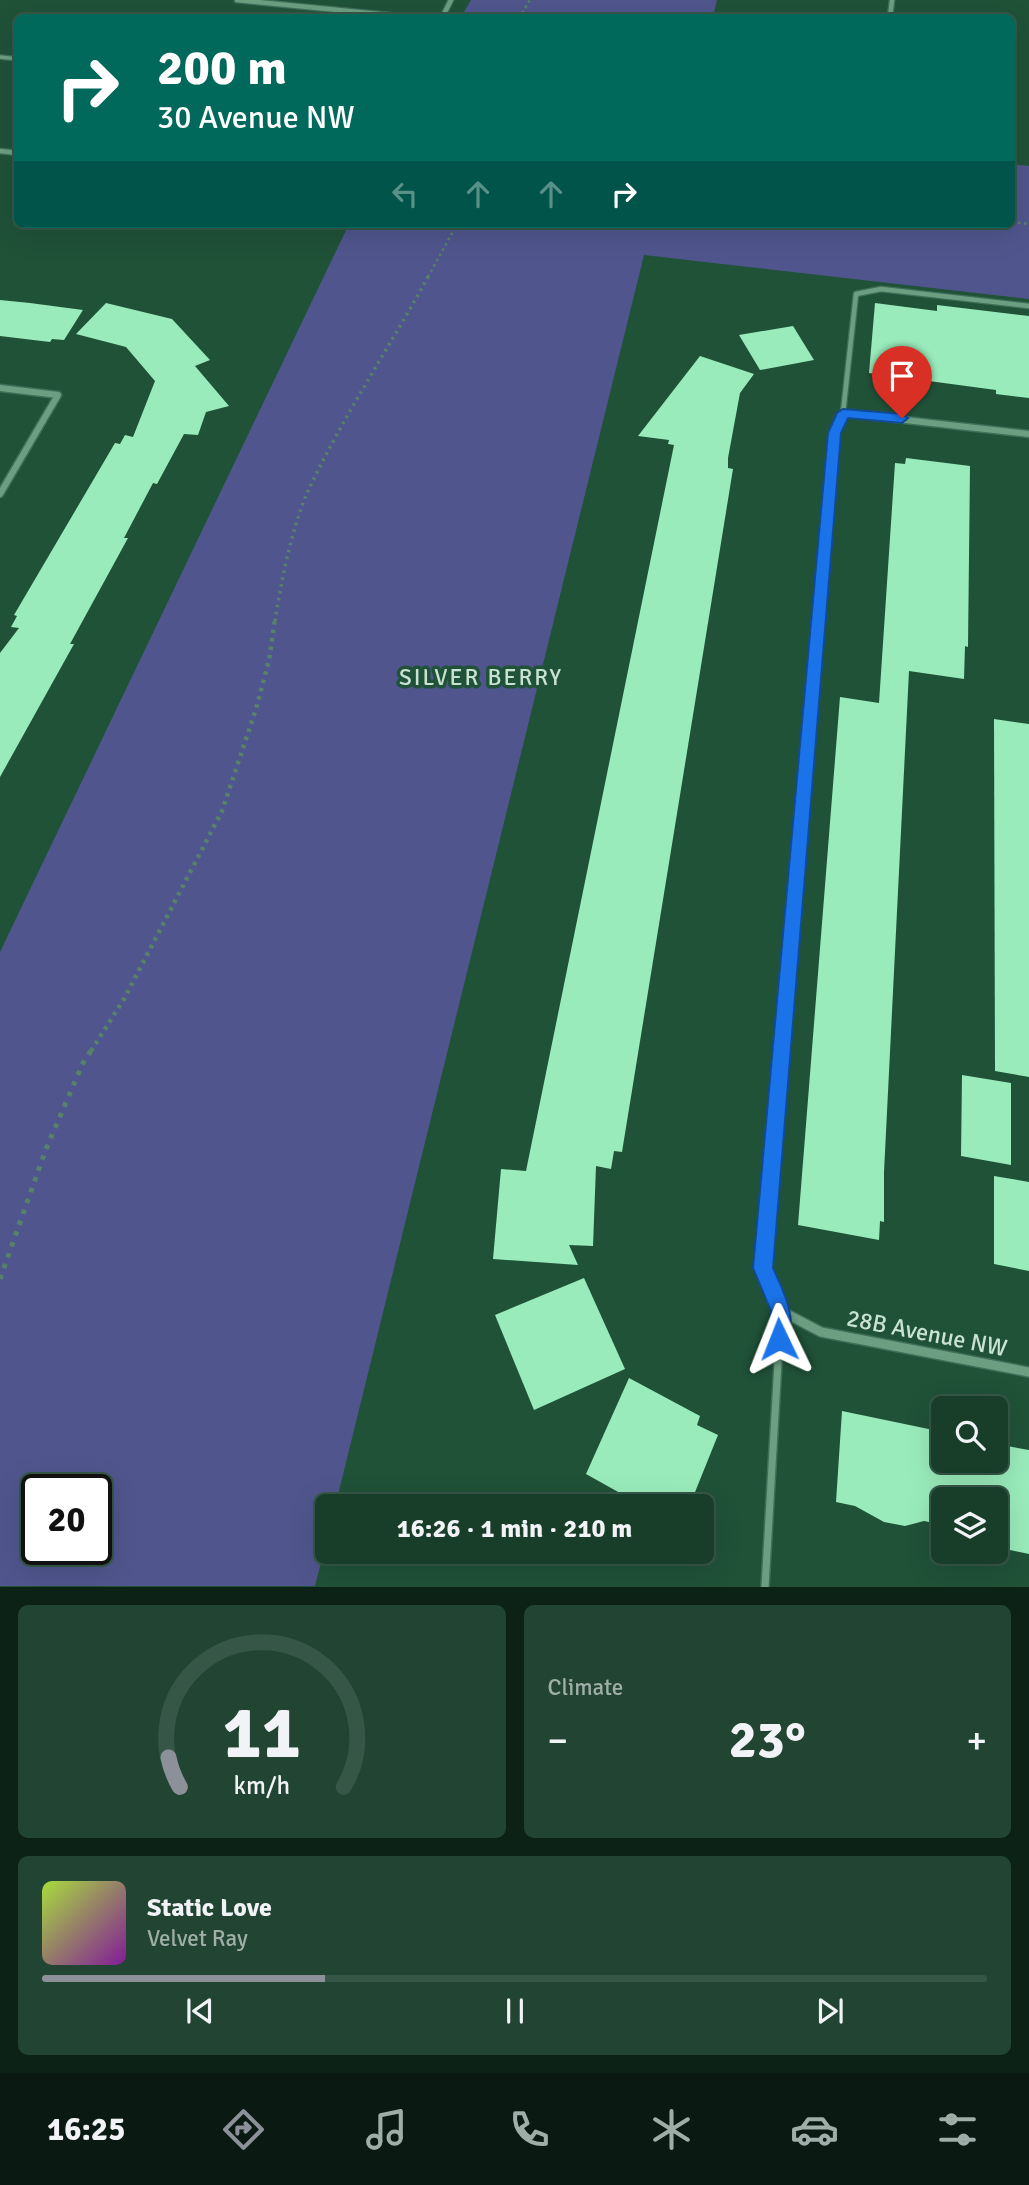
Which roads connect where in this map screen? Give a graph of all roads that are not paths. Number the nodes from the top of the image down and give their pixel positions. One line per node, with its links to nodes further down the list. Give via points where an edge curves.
1 (237, 0): 2 (street)
2 (379, 14)
3 (1029, 306): 5 (lane, via 881,289 856,294)
4 (0, 388): 7 (street, via 58,396)
5 (843, 413): 6 (street); 8 (street, via 835,433 763,1268)
6 (1029, 434)
7 (0, 494)
8 (781, 1311): 9 (street, 28B Avenue NW, via 821,1332); 10 (lane)
9 (1029, 1372)
10 (765, 1587)

